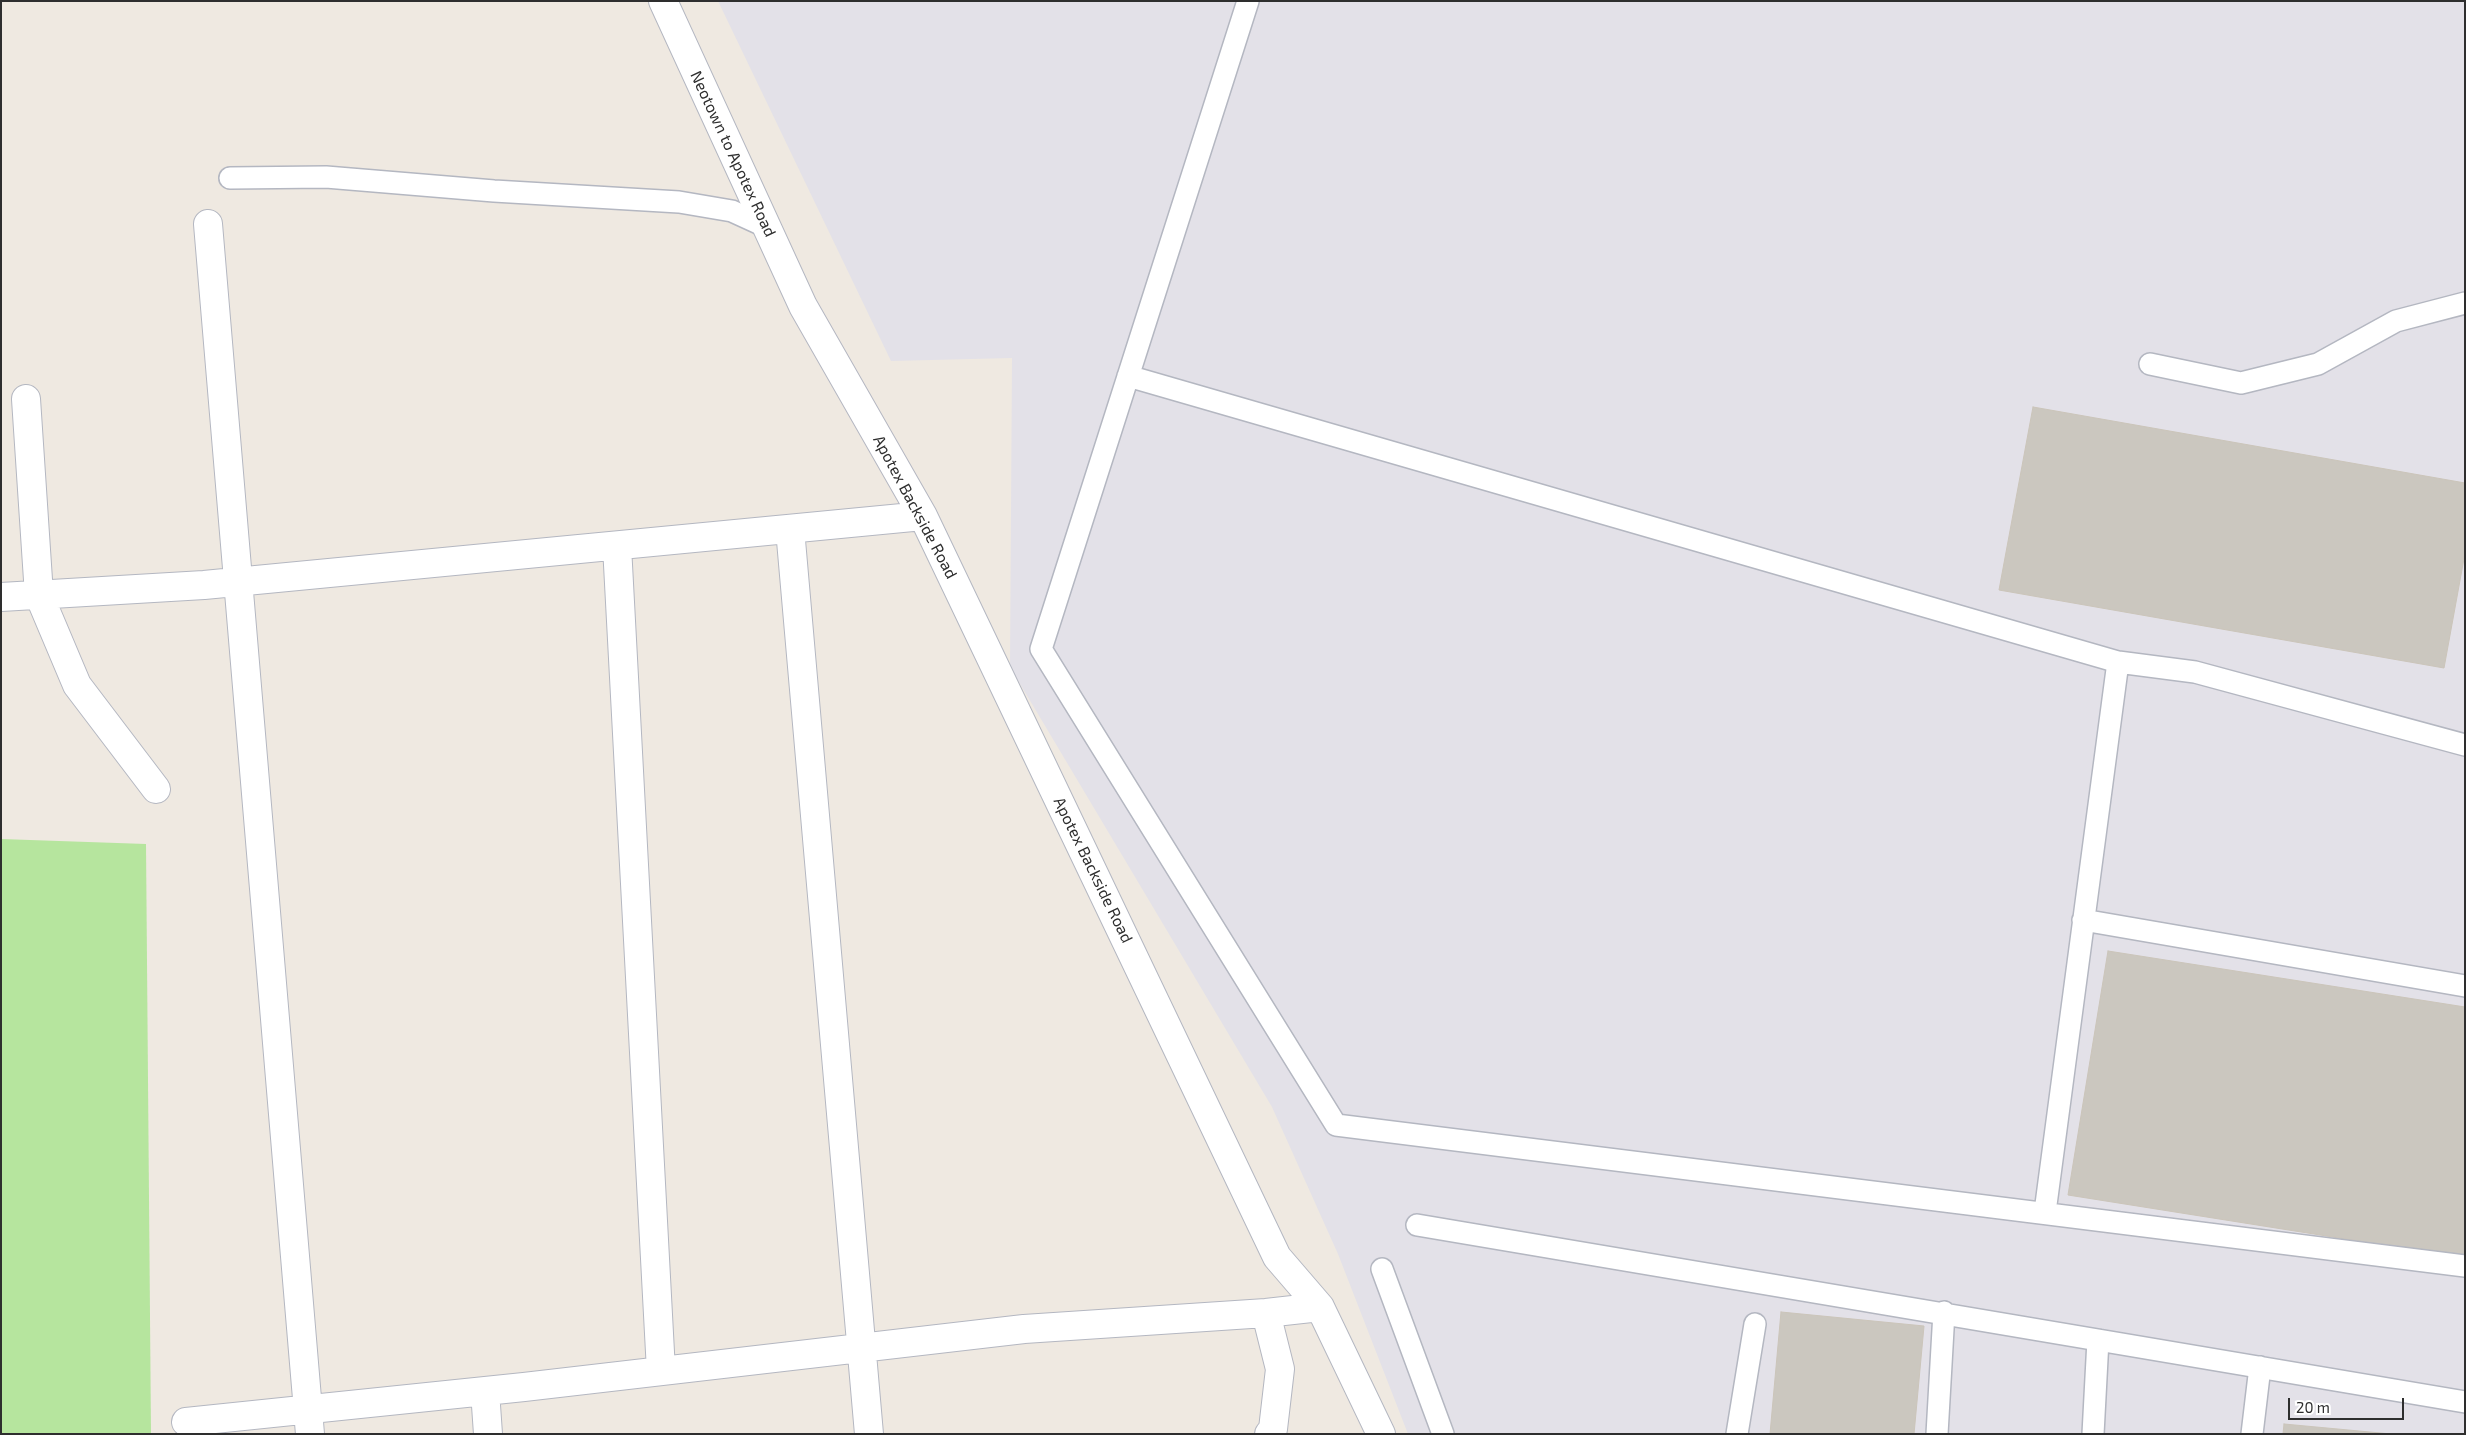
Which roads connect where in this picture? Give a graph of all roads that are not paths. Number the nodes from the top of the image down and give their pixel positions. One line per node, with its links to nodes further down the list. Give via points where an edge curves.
1 (663, 1): 5 (street, Neotown to Apotex Road)
2 (1248, 1): 9 (lane)
3 (230, 178): 5 (lane, via 326,177 679,202 732,211)
4 (208, 224): 14 (street)
5 (767, 227): 7 (street, Neotown to Apotex Road)
6 (2465, 303): 8 (lane, via 2396,322 2318,364 2242,383)
7 (803, 306): 11 (street, Apotex Backside Road)
8 (2150, 364)
9 (1128, 376): 17 (lane); 22 (lane, via 1041,649 1336,1125)
10 (26, 398): 15 (street)
11 (924, 516): 12 (street); 26 (street, Apotex Backside Road, via 1277,1257)
12 (790, 529): 13 (street); 31 (street)
13 (617, 546): 14 (street); 33 (street)
14 (238, 582): 15 (street); 37 (street)
15 (39, 595): 16 (street); 19 (street, via 77,685)
16 (1, 597)
17 (2118, 662): 18 (lane, via 2196,672); 20 (lane)
18 (2465, 745)
19 (156, 789)
20 (2083, 920): 21 (lane); 22 (lane)
21 (2465, 986)
22 (2045, 1212): 24 (lane)
23 (1417, 1225): 27 (lane)
24 (2465, 1266)
25 (1382, 1269): 42 (lane)
26 (1320, 1307): 28 (street); 41 (street, Apotex Backside Road)
27 (1944, 1312): 30 (lane); 44 (lane)
28 (1266, 1313): 31 (street, via 1024,1329); 40 (street, via 1280,1369 1273,1429)
29 (1755, 1324): 43 (lane)
30 (2098, 1340): 32 (lane); 45 (lane)
31 (862, 1348): 33 (street); 39 (street)
32 (2260, 1367): 35 (lane); 46 (lane)
33 (661, 1371): 34 (street)
34 (485, 1391): 37 (street); 38 (street)
35 (2465, 1402)
36 (186, 1422): 37 (street)
37 (308, 1422)
38 (488, 1434)
39 (868, 1434)
40 (1269, 1434)
41 (1381, 1434)
42 (1443, 1434)
43 (1737, 1434)
44 (1937, 1434)
45 (2093, 1434)
46 (2252, 1434)

